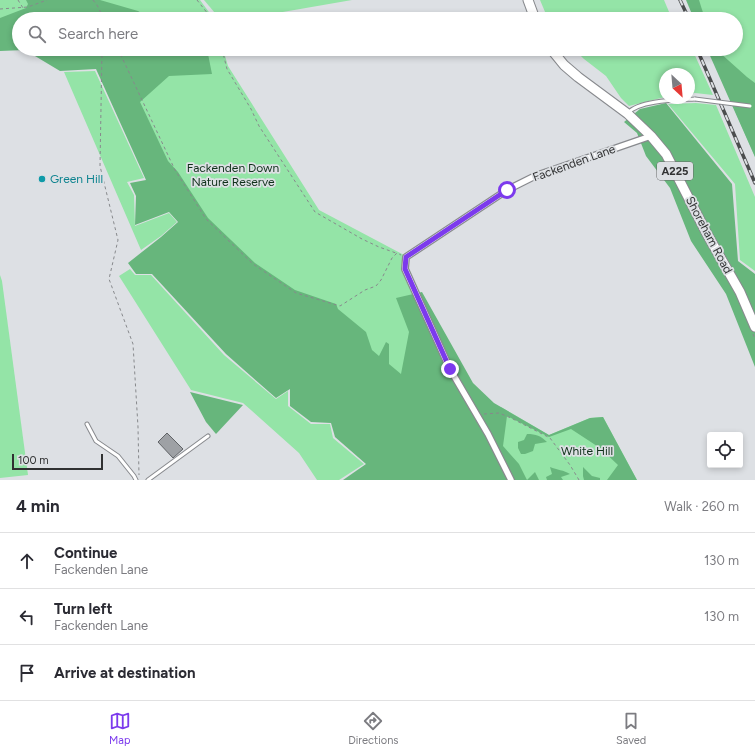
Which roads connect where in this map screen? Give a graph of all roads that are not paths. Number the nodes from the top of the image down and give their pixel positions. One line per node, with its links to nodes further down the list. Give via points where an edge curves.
1 (528, 0): 2 (main road)
2 (532, 12)
3 (557, 56): 5 (main road, Shoreham Road / A225, via 578,77)
4 (755, 106): 5 (lane, bridge, via 695,99 662,101 638,106)
5 (628, 114): 6 (main road, Shoreham Road / A225)
6 (651, 136): 7 (main road, Shoreham Road / A225, via 666,154 740,292); 12 (street, Fackenden Lane, via 535,176 507,190 406,257 405,269 450,369)
7 (755, 328)
8 (87, 424): 10 (lane, via 96,440 118,456)
9 (208, 436): 11 (lane)
10 (137, 480)
11 (148, 480)
12 (511, 480)

